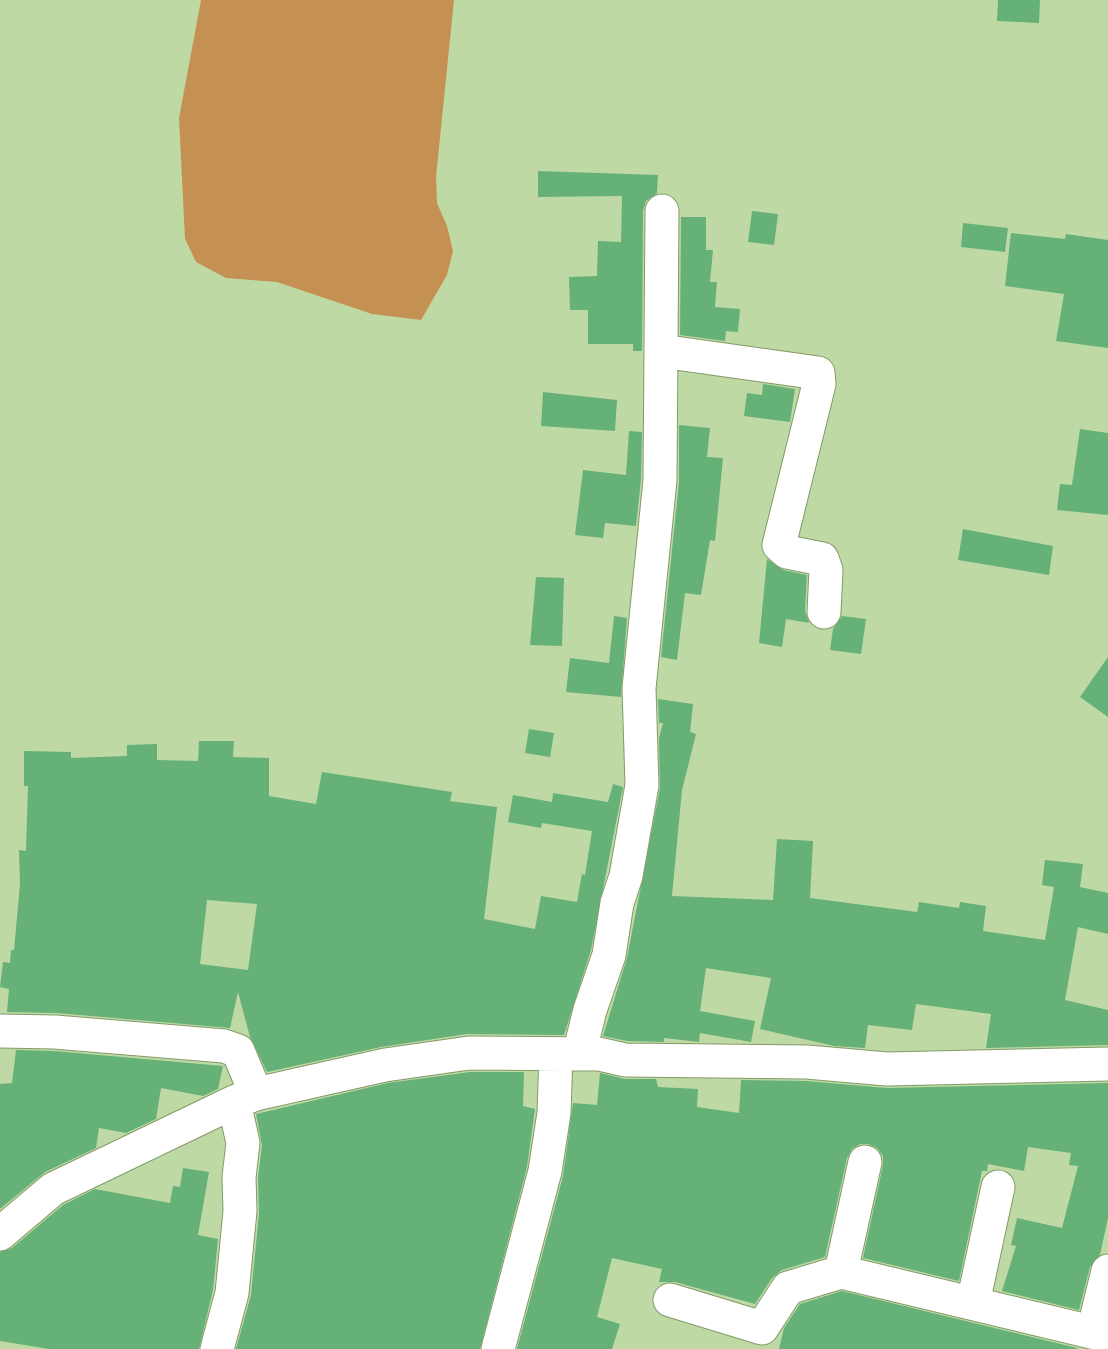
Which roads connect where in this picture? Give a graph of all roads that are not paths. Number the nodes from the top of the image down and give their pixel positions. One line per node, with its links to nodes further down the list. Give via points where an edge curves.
1 (662, 211): 2 (street)
2 (661, 351): 3 (street, via 818,373 819,384 779,545 787,552 822,559 826,570); 5 (street, via 660,480 639,688 642,785 609,955 590,1010)
3 (824, 612)
4 (0, 1031): 7 (street, via 224,1046 238,1051)
5 (567, 1054): 6 (street, via 599,1053 625,1060 807,1062 887,1068); 7 (street, via 469,1053 384,1065); 18 (street, via 545,1171)
6 (1108, 1064)
7 (245, 1098): 10 (street, via 53,1189); 17 (street, via 232,1293)
8 (865, 1161): 12 (street)
9 (998, 1187): 14 (street)
10 (0, 1234)
11 (1108, 1271): 15 (street)
12 (841, 1272): 14 (street); 16 (street, via 788,1288)
13 (670, 1300): 16 (street)
14 (973, 1303): 15 (street)
15 (1101, 1334)
16 (762, 1338)
17 (217, 1349)
18 (498, 1349)

